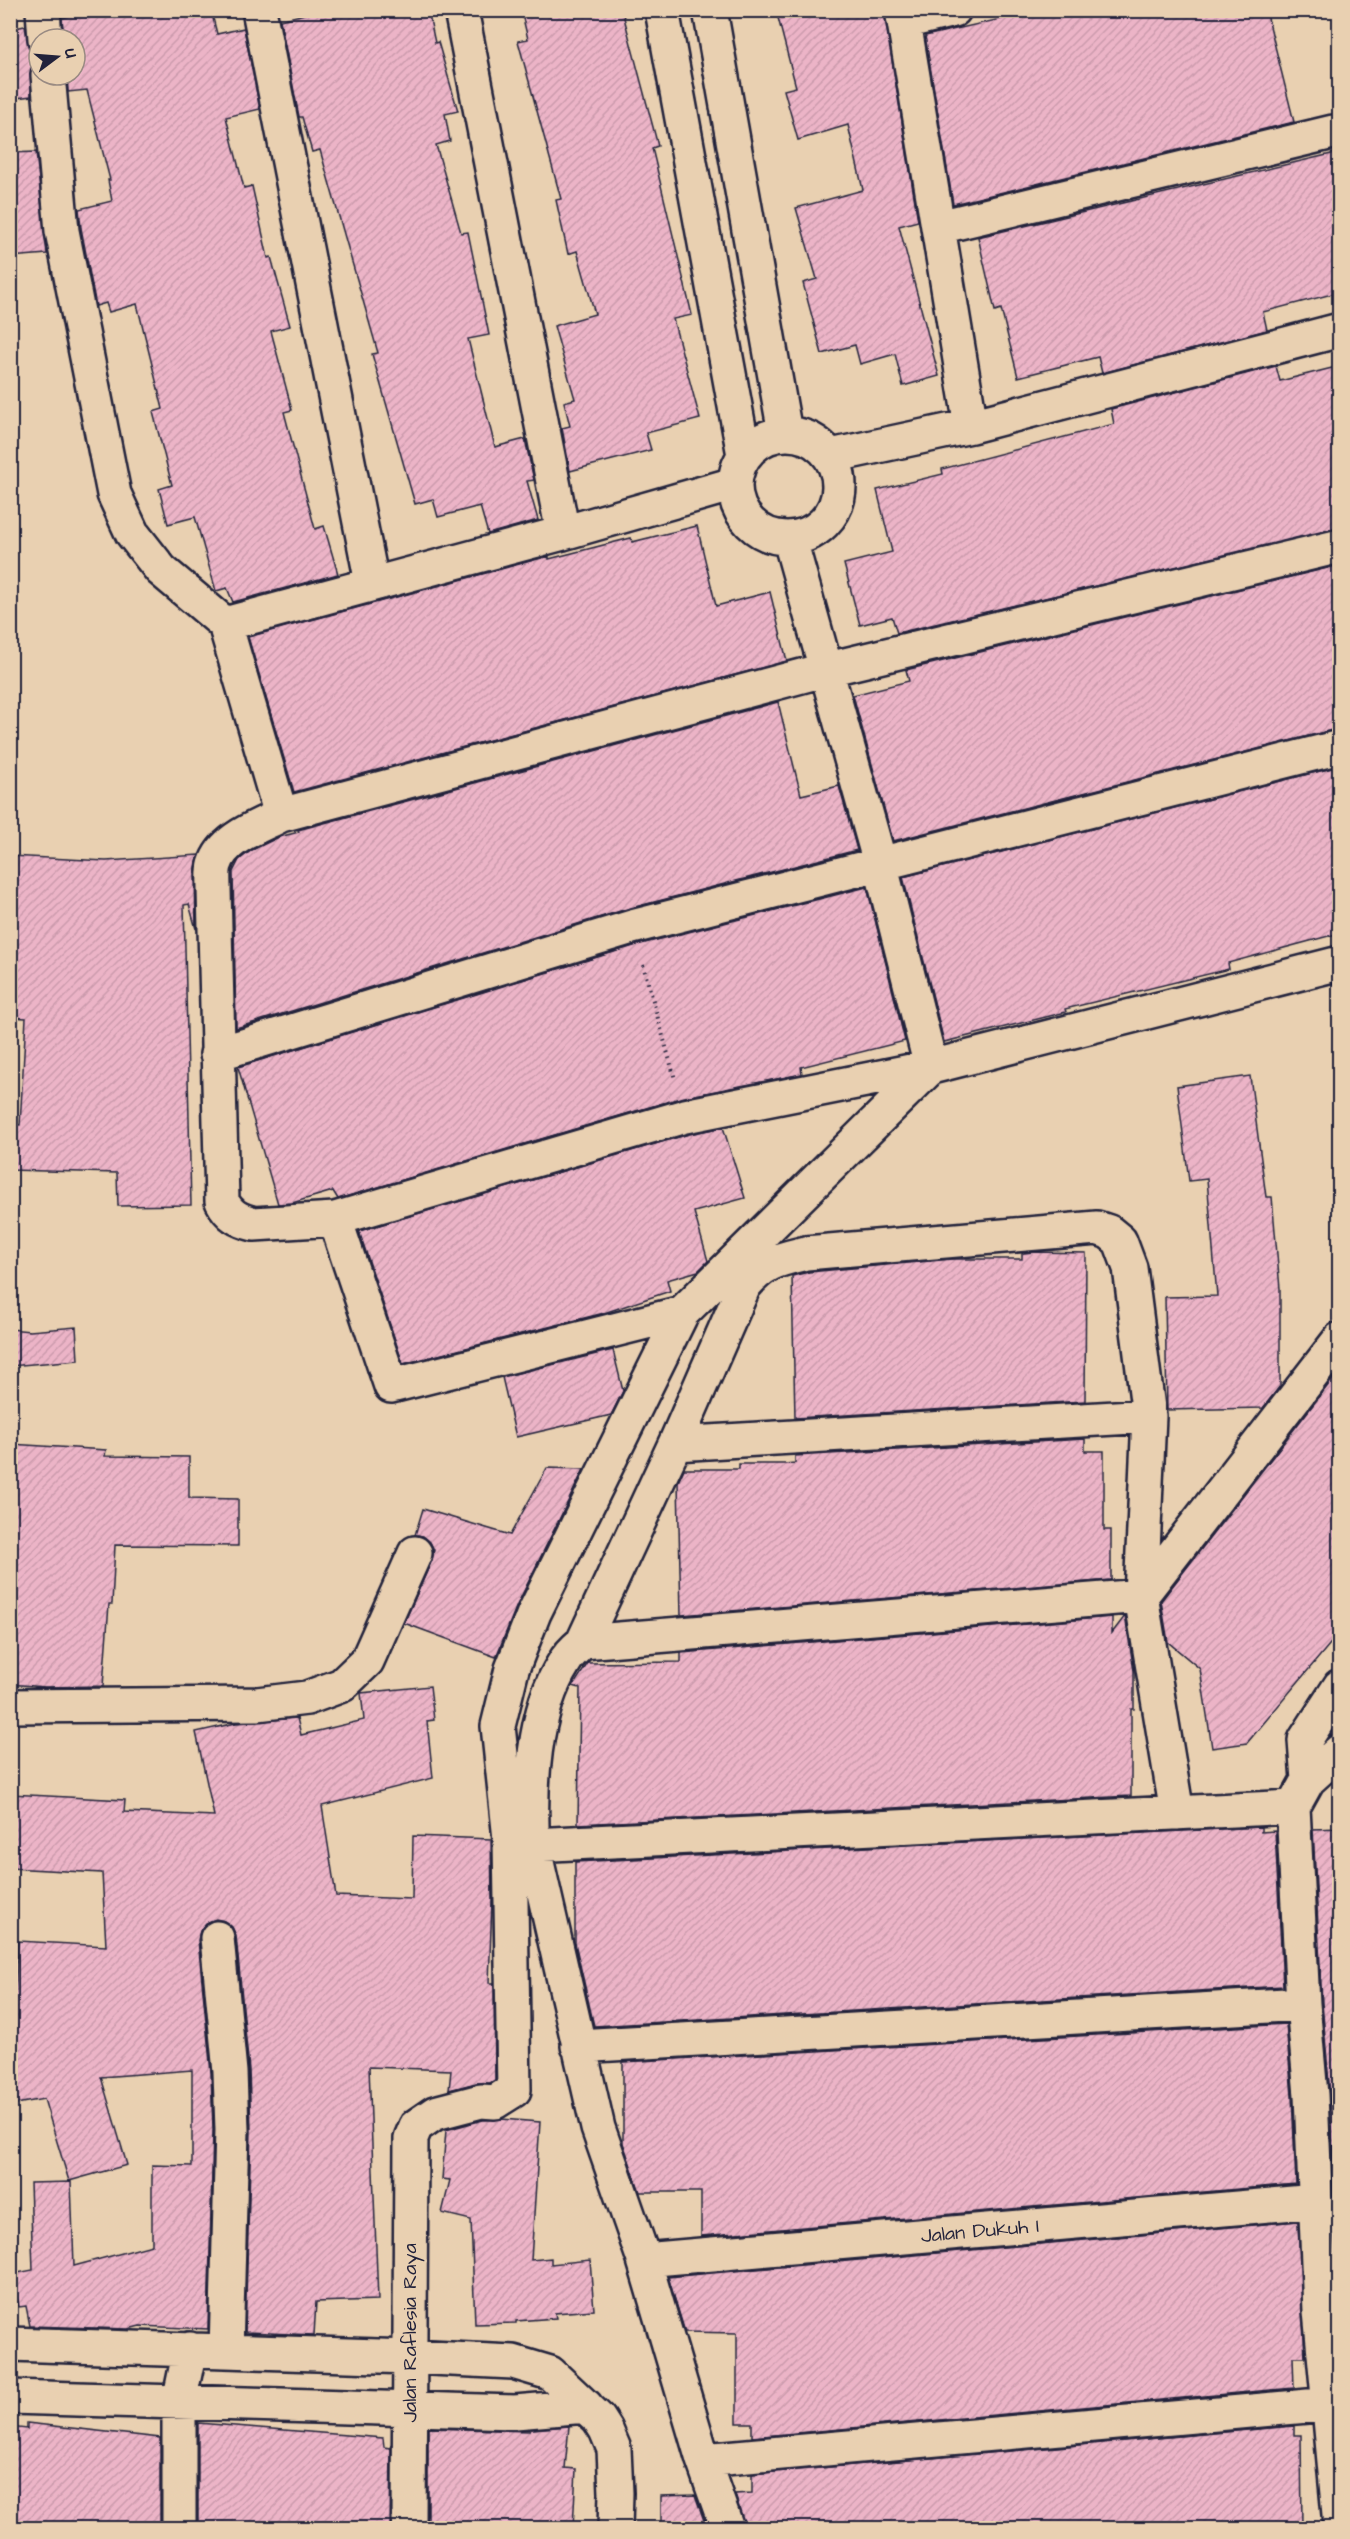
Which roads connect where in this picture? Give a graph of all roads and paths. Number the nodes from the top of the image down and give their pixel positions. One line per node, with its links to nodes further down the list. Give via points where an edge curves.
1 (43, 10): 8 (street)
2 (259, 10): 22 (street)
3 (461, 10): 19 (street)
4 (662, 10): 12 (street)
5 (710, 10): 11 (street)
6 (954, 10): 7 (street)
7 (903, 16): 13 (street)
8 (44, 27)
9 (49, 87): 23 (street, via 62,231 114,494 132,533 161,570)
10 (1334, 132): 13 (street)
11 (732, 136): 12 (street); 16 (street)
12 (687, 144): 18 (street)
13 (939, 227): 15 (street)
14 (1340, 330): 15 (street)
15 (971, 426): 17 (street)
16 (785, 433): 17 (street, via 811,439); 18 (street, via 764,439)
17 (831, 456): 20 (street, via 840,482 836,510 817,531)
18 (739, 469): 19 (street); 20 (street, via 741,513 762,533)
19 (563, 533): 22 (street)
20 (790, 540): 24 (street)
21 (1340, 546): 24 (street)
22 (372, 583): 23 (street)
23 (225, 624): 26 (street)
24 (824, 670): 26 (street); 27 (street)
25 (1340, 747): 27 (street)
26 (281, 815): 30 (street, via 235,839 221,852 214,866)
27 (880, 863): 28 (street); 31 (street)
28 (632, 927): 30 (street); 32 (path)
29 (1340, 963): 31 (street)
30 (217, 1054): 33 (street, via 222,1200 227,1212 254,1224)
31 (931, 1067): 32 (street); 34 (street)
32 (685, 1116): 33 (street)
33 (335, 1219): 34 (street, via 391,1386)
34 (682, 1313): 56 (street, Jalan Raflesia Raya, via 534,1613 512,1669 498,1726 510,1839 514,2090 495,2102 482,2101 435,2113 416,2126 411,2138)
35 (1340, 1339): 39 (street)
36 (1149, 1416): 37 (street); 37 (street, via 1130,1268 1119,1241 1097,1228 806,1253 770,1262 744,1286); 39 (street)
37 (675, 1444): 40 (street)
38 (415, 1553): 42 (street, via 367,1661 342,1685 307,1698 257,1704)
39 (1141, 1596): 40 (street); 46 (street)
40 (583, 1642): 47 (street, via 564,1661 550,1690 534,1751 530,1809)
41 (1340, 1686): 43 (street)
42 (10, 1706)
43 (1305, 1740): 44 (street); 45 (street)
44 (1338, 1758): 45 (street)
45 (1300, 1794): 46 (street); 49 (street)
46 (1177, 1813): 47 (street)
47 (533, 1845): 50 (street)
48 (217, 1938): 55 (street, via 232,2130)
49 (1303, 2004): 50 (street); 51 (street)
50 (578, 2046): 52 (street, via 598,2128)
51 (1316, 2201): 52 (street, Jalan Dukuh I); 59 (street, via 1320,2311)
52 (644, 2260): 62 (street)
53 (10, 2344): 54 (street)
54 (190, 2349): 55 (street); 58 (street)
55 (226, 2350): 56 (street)
56 (410, 2356): 60 (street, via 513,2362 550,2373); 61 (street, Jalan Raflesia Raya)
57 (10, 2397): 58 (street)
58 (179, 2402): 61 (street); 64 (street)
59 (1330, 2404): 62 (street); 63 (street)
60 (586, 2406): 61 (street, via 515,2412); 66 (street, via 599,2419 614,2449)
61 (409, 2410): 65 (street, Jalan Raflesia Raya)
62 (703, 2460): 67 (street)
63 (1340, 2526)
64 (179, 2529)
65 (409, 2529)
66 (615, 2529)
67 (727, 2529)

